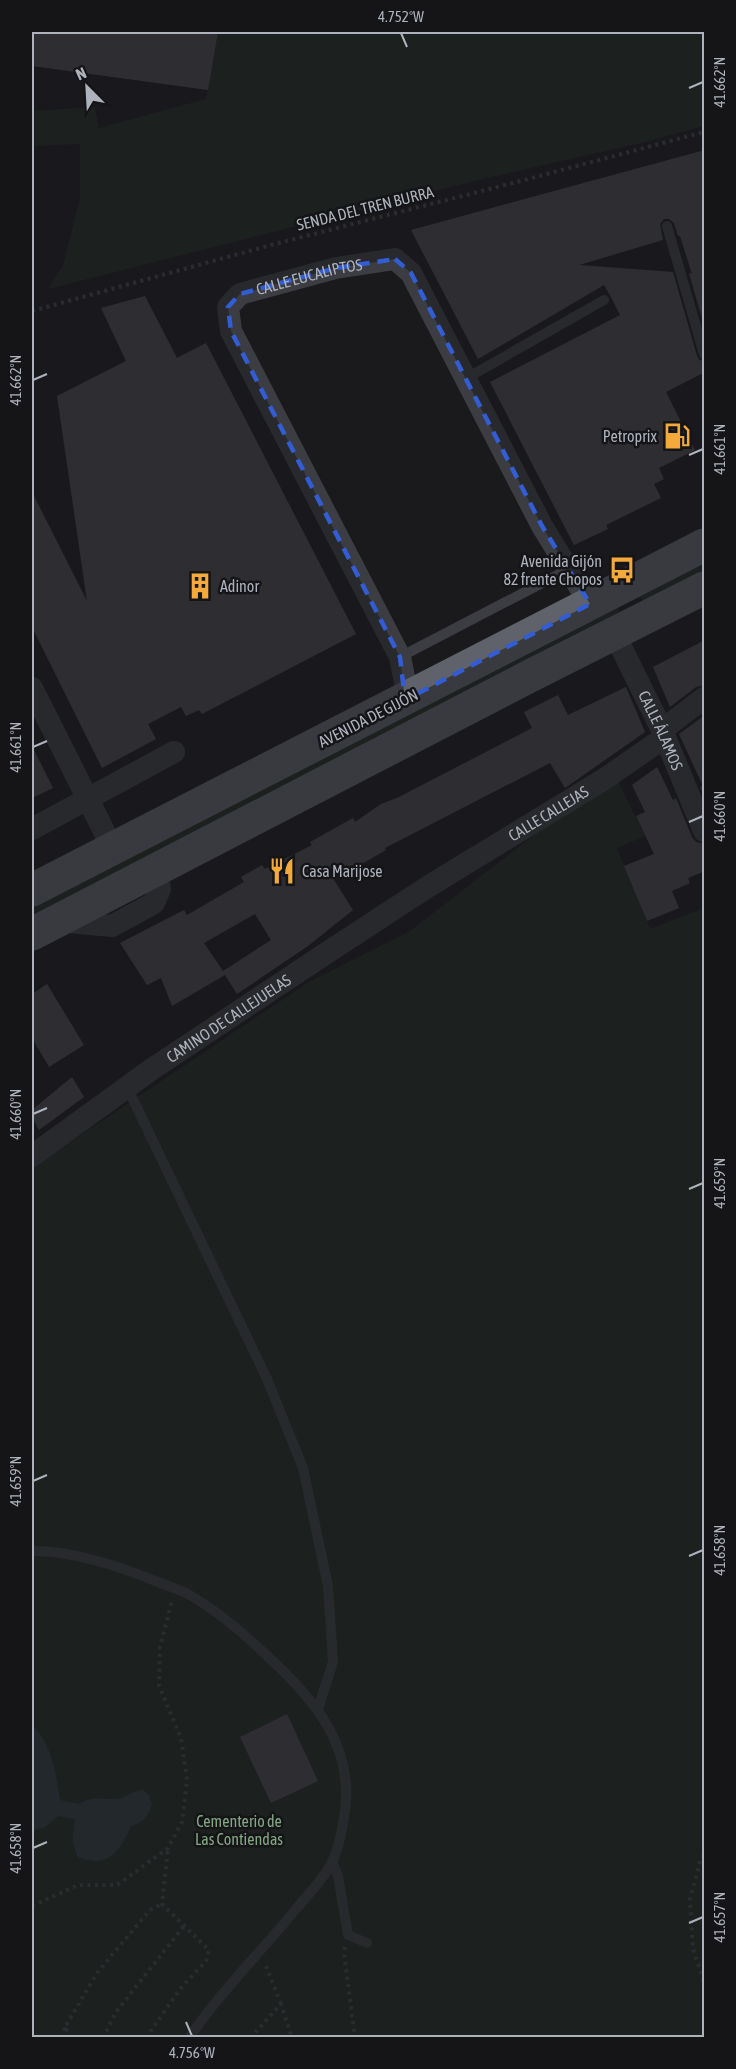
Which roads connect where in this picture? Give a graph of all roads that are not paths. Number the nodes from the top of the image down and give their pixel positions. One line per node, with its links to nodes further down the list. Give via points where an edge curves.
1 (667, 226): 3 (lane)
2 (604, 300): 4 (lane)
3 (705, 354)
4 (465, 379): 6 (street, CALLE EUCALIPTOS); 10 (street, CALLE EUCALIPTOS, via 411,273 395,259 336,268 240,294 228,308 231,331)
5 (705, 545): 8 (highway, AVENIDA DE GIJÓN)
6 (569, 569): 8 (street, CALLE EUCALIPTOS); 10 (lane)
7 (705, 588): 9 (highway)
8 (590, 604): 13 (highway, AVENIDA DE GIJÓN)
9 (614, 633): 14 (street, CALLE ÁLAMOS); 22 (highway)
10 (400, 657): 13 (street, CALLE EUCALIPTOS)
11 (32, 688): 16 (street)
12 (705, 698): 14 (street, CALLE CALLEJAS)
13 (405, 699): 19 (highway, AVENIDA DE GIJÓN)
14 (663, 734): 18 (street, CALLE ÁLAMOS); 20 (street, CALLE CALLEJAS, via 603,780)
15 (174, 752): 16 (street)
16 (88, 800): 17 (street); 19 (street)
17 (32, 829)
18 (705, 831)
19 (113, 849): 21 (highway, AVENIDA DE GIJÓN)
20 (429, 886): 23 (street, CAMINO DE CALLEJUELAS)
21 (32, 890)
22 (44, 928)
23 (127, 1087): 24 (street, CAMINO DE CALLEJUELAS); 26 (lane, via 267,1378 303,1468 328,1586 333,1662)
24 (32, 1156)
25 (32, 1551): 26 (lane, via 52,1551 123,1567 186,1593 231,1622 286,1672)
26 (318, 1709): 27 (lane, via 334,1737 347,1779 346,1810)
27 (332, 1862): 28 (lane, via 348,1935); 29 (lane)
28 (367, 1943)
29 (189, 2037)

